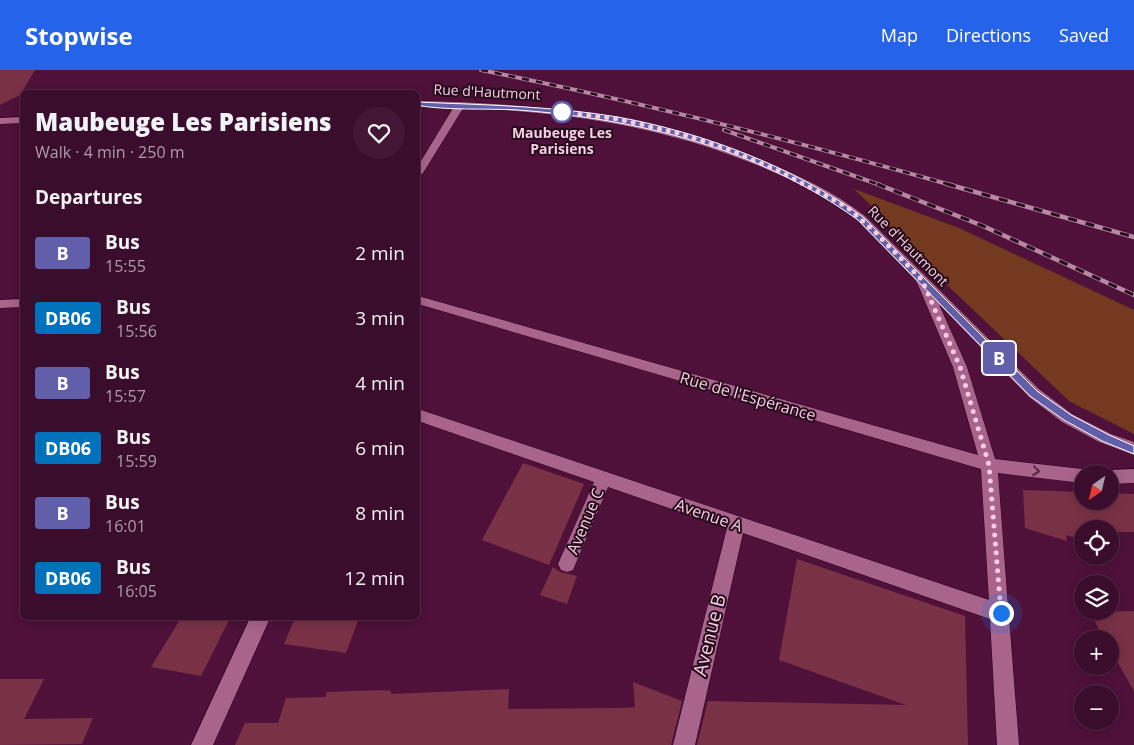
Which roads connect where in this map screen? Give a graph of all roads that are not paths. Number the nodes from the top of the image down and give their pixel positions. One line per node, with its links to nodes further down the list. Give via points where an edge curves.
1 (420, 104): 2 (street, Rue d'Hautmont)
2 (460, 105): 5 (street); 6 (street, Rue d'Hautmont, via 603,117 660,128 727,149 802,182 847,207)
3 (20, 120): 4 (street)
4 (0, 121)
5 (420, 170)
6 (922, 280): 11 (street, Rue d'Hautmont, via 1034,393 1067,418); 12 (street, via 960,367)
7 (420, 301): 12 (street, Rue de l'Espérance)
8 (20, 303): 9 (street)
9 (0, 304)
10 (420, 416): 16 (street, Avenue A)
11 (1134, 449)
12 (989, 465): 13 (street, Rue de l'Espérance, one-way to 13); 19 (street)
13 (1074, 475)
14 (1134, 476): 15 (street)
15 (1119, 477)
16 (603, 479): 17 (street, Avenue A); 18 (street, Avenue C)
17 (736, 525): 19 (street, Avenue A); 22 (street, Avenue B)
18 (566, 564)
19 (1001, 613): 23 (street)
20 (259, 620): 21 (street)
21 (202, 745)
22 (684, 745)
23 (1008, 745)

